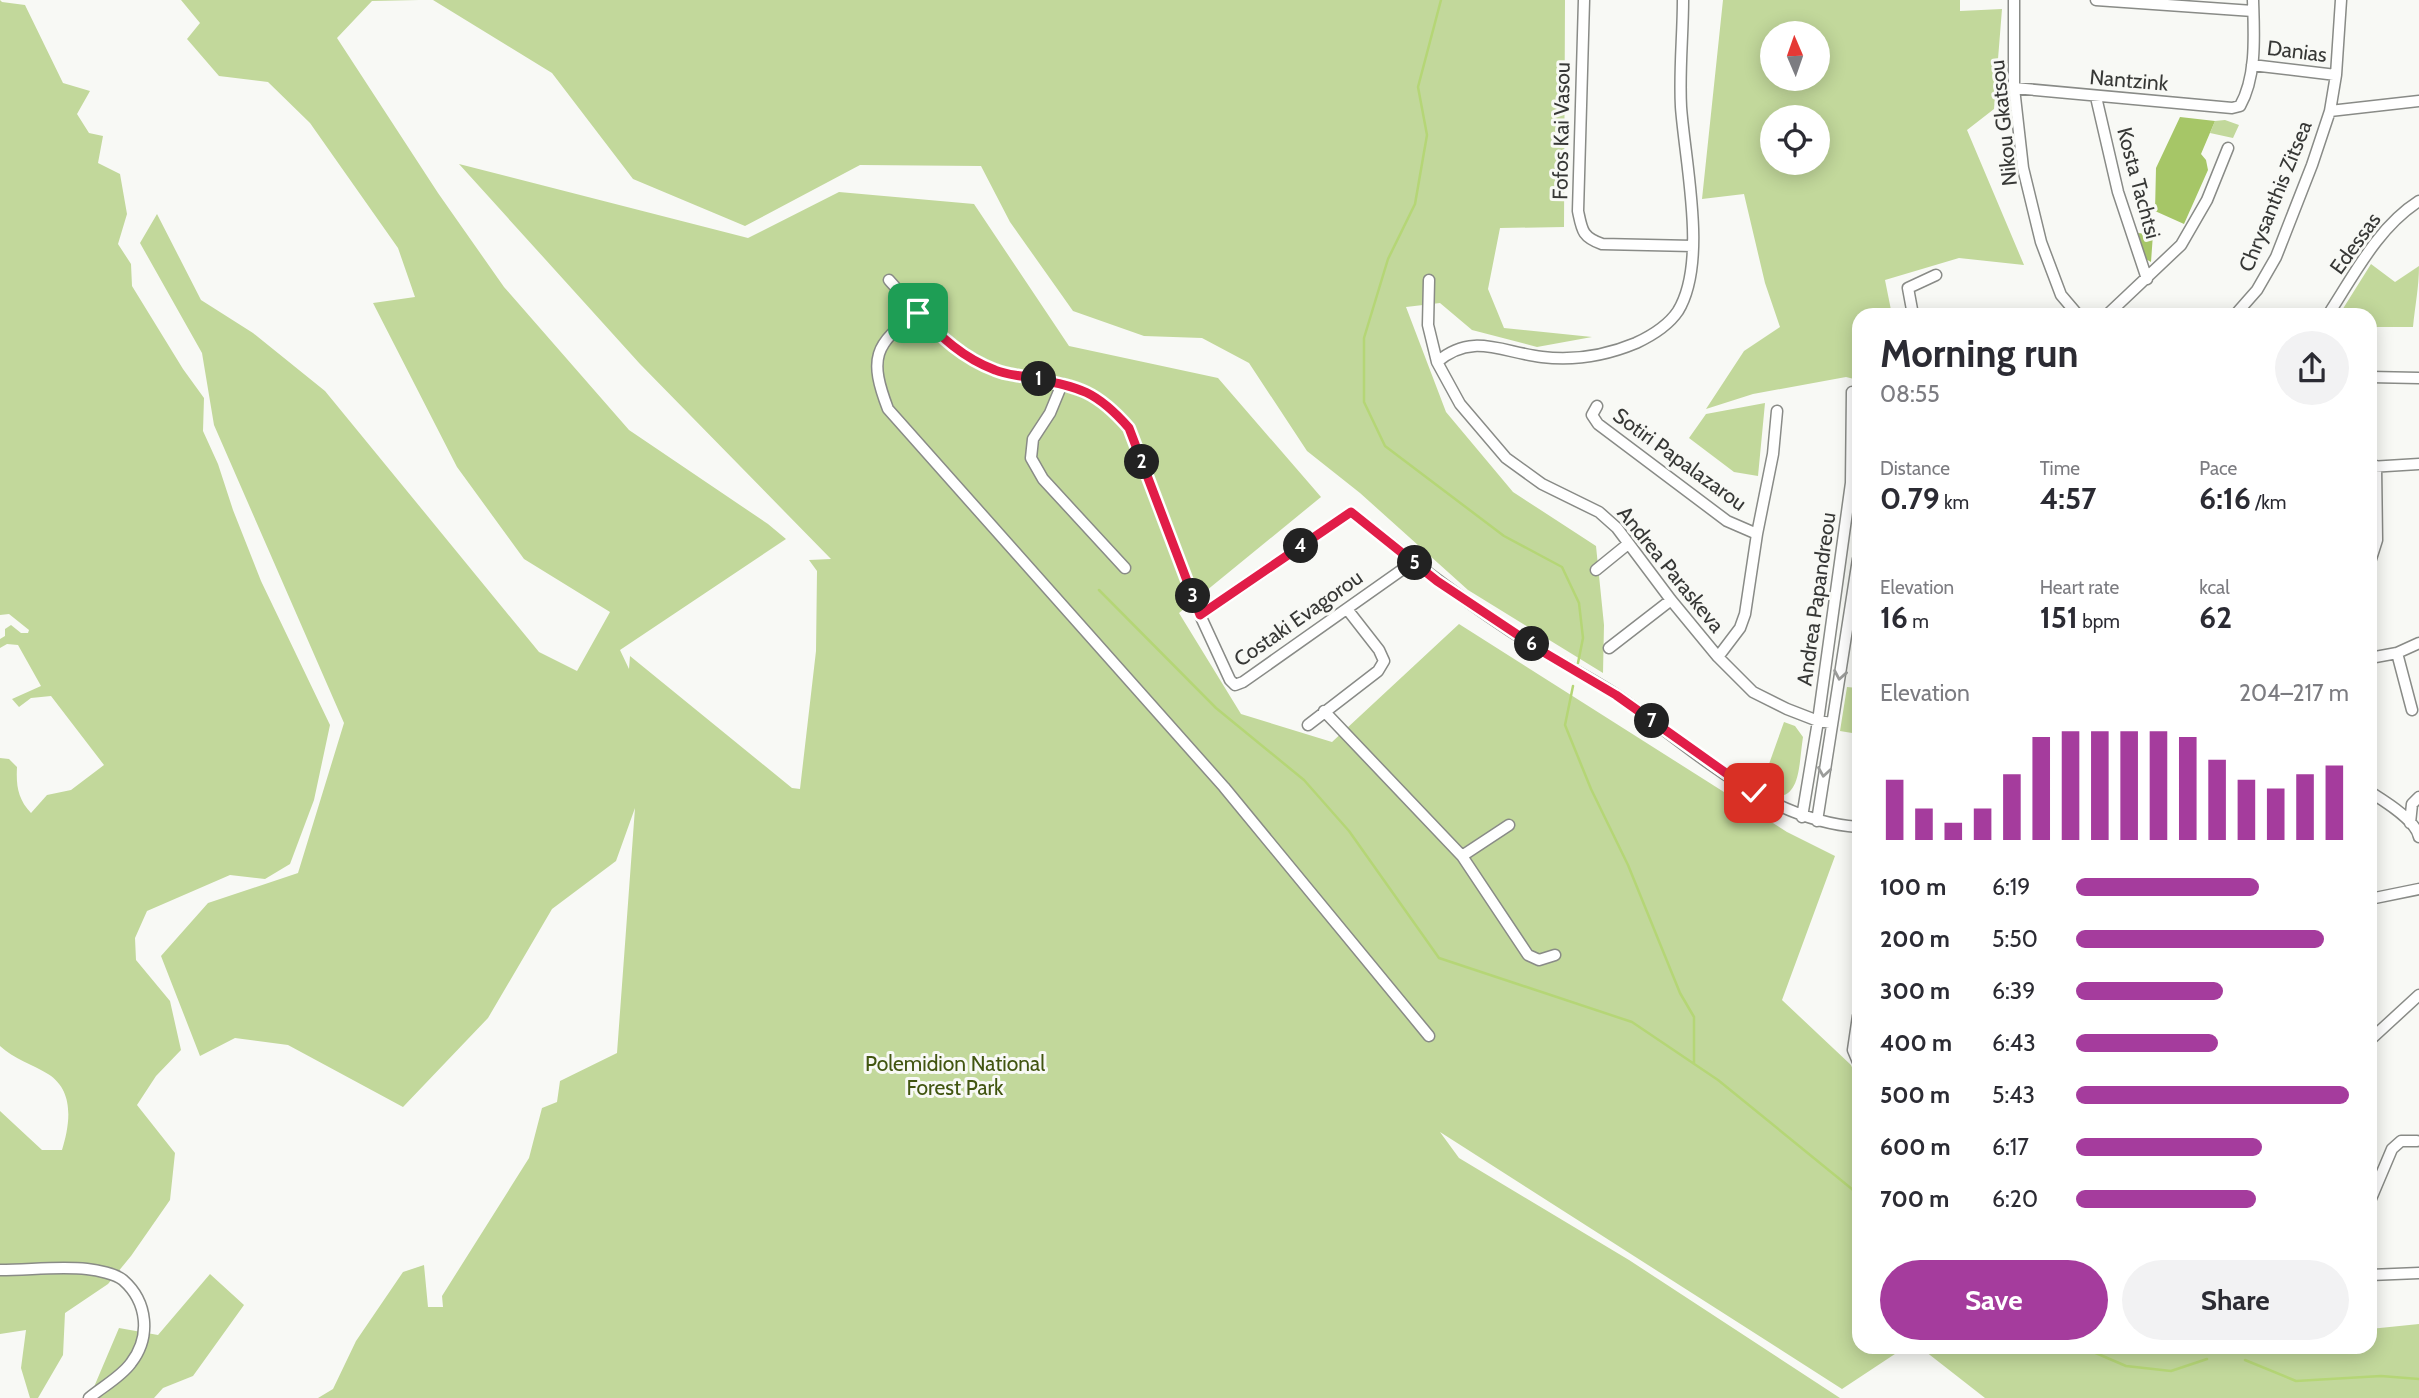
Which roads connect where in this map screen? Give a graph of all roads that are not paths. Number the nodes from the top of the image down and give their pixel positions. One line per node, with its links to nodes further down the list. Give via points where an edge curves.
1 (1584, 0): 15 (street, Fofos Kai Vasou, via 1581,228 1588,239 1602,244)
2 (1683, 0): 15 (street, via 1681,104)
3 (2014, 0): 9 (street, Nikou Gkatsou)
4 (2095, 0): 6 (street)
5 (2341, 0): 8 (street, Chrysanthis Zitsea)
6 (2253, 6): 7 (street)
7 (2252, 65): 8 (street, Danias); 10 (street, Nantzink, via 2240,107)
8 (2336, 75): 12 (street, Chrysanthis Zitsea)
9 (2014, 88): 10 (street, Nantzink); 21 (street, Nikou Gkatsou, via 2023,168 2041,242 2061,295)
10 (2096, 97): 17 (street, Kosta Tachtsi, via 2118,192)
11 (2419, 101): 12 (street)
12 (2330, 111): 23 (street, Chrysanthis Zitsea, via 2276,257 2258,290)
13 (2228, 148): 17 (street, via 2207,200 2181,245)
14 (2419, 201): 24 (street, Edessas, via 2392,223)
15 (1693, 246): 26 (street, via 1688,285 1677,313 1653,335 1612,354 1542,357 1476,345 1449,352)
16 (1936, 275): 20 (street, via 1908,288)
17 (2147, 279): 22 (street)
18 (889, 280): 25 (street)
19 (1429, 280): 26 (street, Andrea Paraskeva, via 1428,325)
20 (1912, 308)
21 (2072, 308)
22 (2115, 308)
23 (2241, 308)
24 (2333, 308)
25 (918, 313): 29 (street, via 963,355 985,366); 67 (street, via 893,330 878,355 877,379 888,410 1224,787)
26 (1437, 362): 36 (street, Andrea Paraskeva, via 1460,404 1506,458 1542,484 1599,512)
27 (2377, 377): 28 (street)
28 (2419, 378)
29 (1062, 384): 38 (street, via 1033,439 1031,458 1043,479); 43 (street, via 1090,393 1129,428)
30 (1597, 407): 35 (street, Sotiri Papalazarou, via 1592,415 1598,424 1727,521)
31 (1776, 411): 35 (street, via 1773,454)
32 (2419, 464): 33 (street)
33 (2377, 467)
34 (1852, 502): 51 (street, Andrea Papandreou)
35 (1757, 534): 47 (street, via 1745,614)
36 (1628, 544): 39 (street); 41 (street, Andrea Paraskeva)
37 (1413, 562): 42 (street, Costaki Evagorou); 43 (street, via 1351,512); 56 (street, via 1545,653 1616,695 1754,793)
38 (1125, 568)
39 (1595, 570)
40 (1852, 597): 52 (street, Andrea Papandreou, one-way to 52)
41 (1671, 600): 45 (street); 47 (street, Andrea Paraskeva)
42 (1347, 609): 43 (street, Costaki Evagorou, via 1235,685); 50 (street, via 1384,661 1378,671)
43 (1200, 615)
44 (2419, 643): 46 (street)
45 (1609, 648)
46 (2397, 653): 48 (street); 49 (street)
47 (1718, 657): 51 (street, Andrea Paraskeva, via 1753,692)
48 (2377, 657)
49 (2412, 710)
50 (1324, 711): 53 (street); 61 (street)
51 (1818, 721): 52 (street, Andrea Paraskeva); 56 (street, Andrea Papandreou)
52 (1832, 723): 57 (street, Andrea Papandreou, one-way to 57)
53 (1308, 725)
54 (2377, 796): 60 (street)
55 (2419, 797): 60 (street, via 2412,804)
56 (1802, 817): 57 (street)
57 (1816, 821): 59 (street)
58 (1509, 825): 61 (street)
59 (1852, 826)
60 (2416, 831)
61 (1462, 856): 64 (street, via 1528,955 1539,960)
62 (2419, 889): 63 (street)
63 (2377, 898)
64 (1555, 955)
65 (2419, 995): 66 (street)
66 (2377, 1034)
67 (1429, 1036)
68 (2417, 1140): 69 (street, via 2401,1141 2392,1149)
69 (2377, 1184)
70 (0, 1270): 73 (street, via 89,1269 122,1278 133,1292 143,1308 141,1345 131,1364)
71 (2419, 1273): 72 (street)
72 (2377, 1275)
73 (89, 1398)

